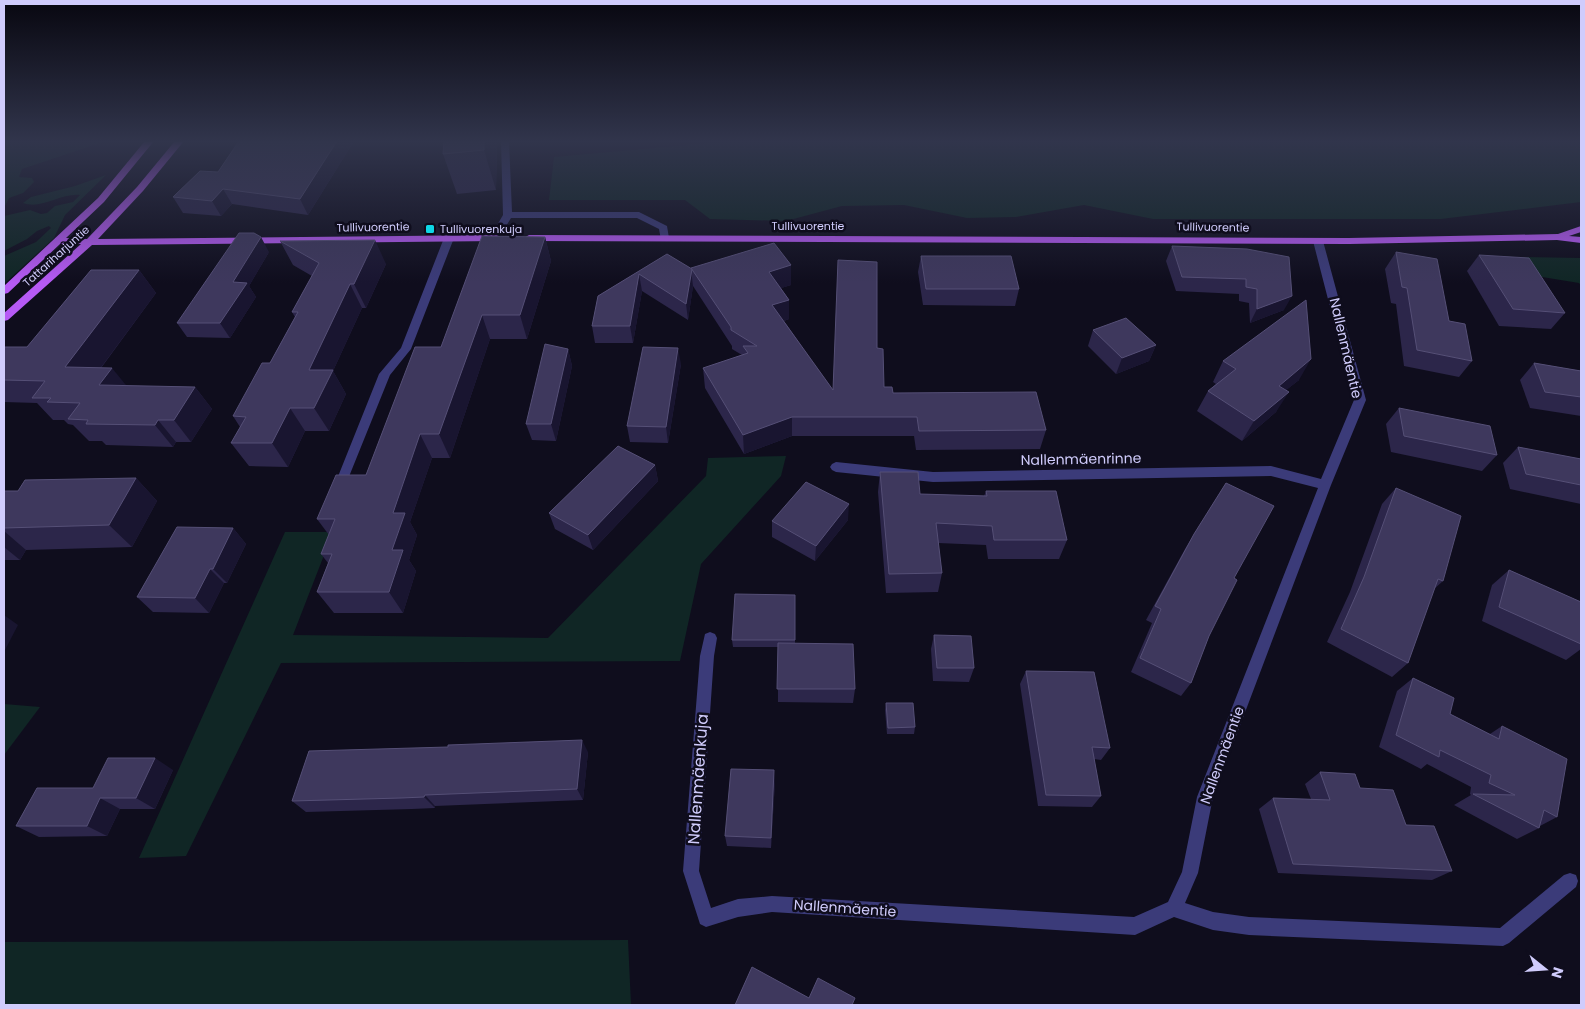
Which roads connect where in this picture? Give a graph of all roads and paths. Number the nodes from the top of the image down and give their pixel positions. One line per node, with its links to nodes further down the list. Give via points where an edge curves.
1 (111, 188): 11 (main road, Tattariharjuntie)
2 (142, 188): 13 (main road, Tattariharjuntie)
3 (507, 188): 4 (street)
4 (508, 215): 8 (street); 9 (street, via 639,215 664,228)
5 (1581, 229): 6 (main road, Tullivuorentie)
6 (1557, 237): 10 (main road, Tullivuorentie); 12 (main road, Tullivuorentie)
7 (448, 238): 8 (main road, Tullivuorentie); 13 (main road, Tullivuorentie); 18 (street, via 406,348 385,374 342,481)
8 (490, 238): 9 (main road, Tullivuorentie)
9 (664, 238): 12 (main road, Tullivuorentie)
10 (1581, 240)
11 (59, 241): 13 (main road, Tullivuorentie); 14 (main road, Tattariharjuntie)
12 (1318, 241): 17 (street, Nallenmäentie, via 1360,400)
13 (91, 242): 15 (main road, Tattariharjuntie)
14 (4, 292)
15 (4, 318)
16 (836, 467): 17 (street, Nallenmäenrinne, via 933,477 1271,471)
17 (1325, 485): 21 (street, Nallenmäentie, via 1205,796 1190,873)
18 (330, 497)
19 (710, 638): 22 (street, Nallenmäenkuja, via 691,871)
20 (1570, 881): 21 (street, via 1503,937 1249,926)
21 (1174, 908): 22 (street, Nallenmäentie, via 1135,926 772,904 738,908)
22 (706, 918)

